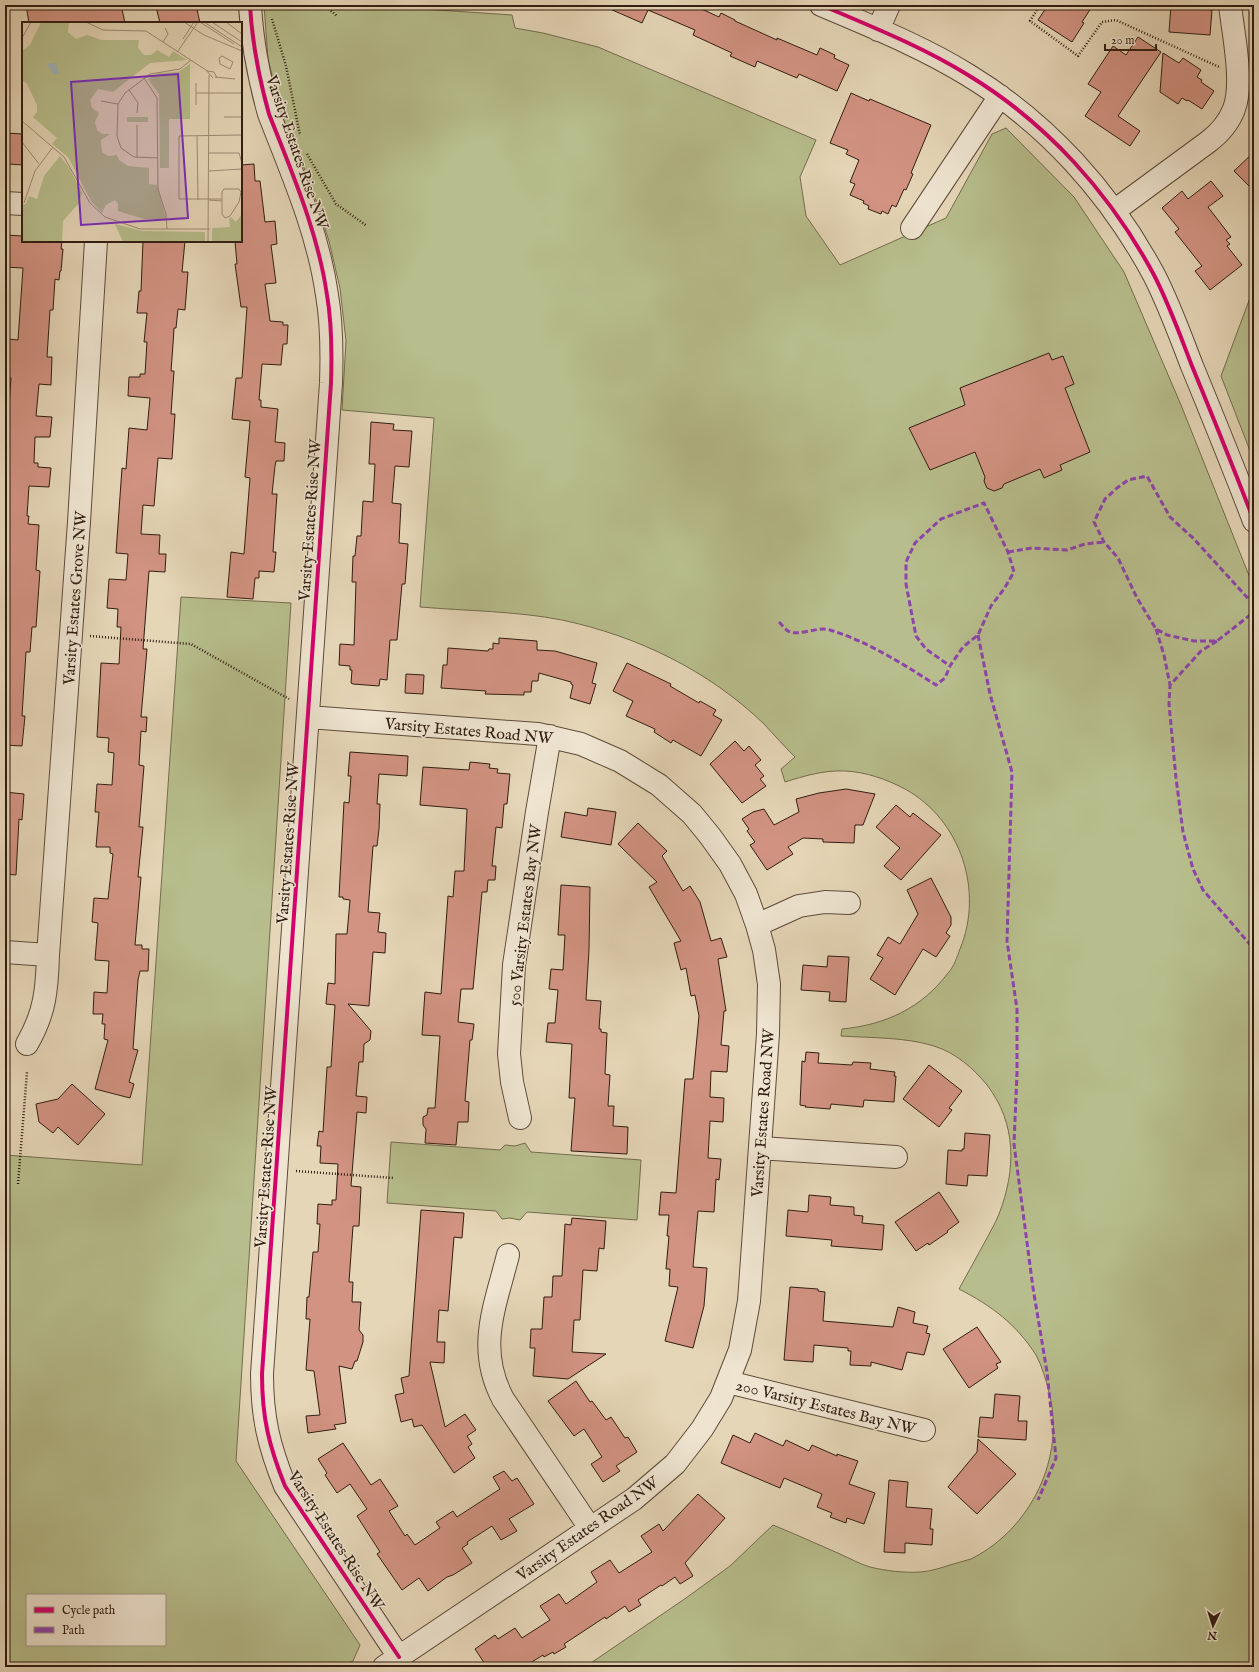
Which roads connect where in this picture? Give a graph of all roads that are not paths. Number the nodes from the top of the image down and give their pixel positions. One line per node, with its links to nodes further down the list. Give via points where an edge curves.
1 (250, 5): 14 (street, Varsity Estates Rise NW, via 255,58 264,95 317,246 328,296 331,328 331,383)
2 (821, 5): 5 (street)
3 (889, 5): 5 (street)
4 (1230, 5): 6 (street)
5 (878, 30): 7 (street, via 948,63)
6 (1246, 81): 10 (street, via 1226,125 1216,137)
7 (1000, 96): 10 (street, via 1063,150); 11 (street)
8 (5, 203): 9 (street)
9 (22, 204)
10 (1114, 211): 13 (street, via 1137,244 1162,291)
11 (912, 228)
12 (96, 242): 19 (street, Varsity Estates Grove NW)
13 (1254, 521)
14 (302, 709): 15 (street, Varsity Estates Road NW); 28 (street, Varsity Estates Rise NW, via 277,1170 262,1374 263,1405 267,1435 285,1486)
15 (550, 736): 17 (street, Varsity Estates Road NW, via 581,744 620,761 659,785 692,814 730,864 746,894); 21 (street, 500 Varsity Estates Bay NW, via 514,965 509,1054)
16 (849, 903): 17 (street, via 825,902 798,906)
17 (757, 925): 22 (street, Varsity Estates Road NW, via 769,984)
18 (5, 952): 19 (street)
19 (48, 955): 20 (street, Varsity Estates Grove NW, via 44,1006)
20 (27, 1044)
21 (520, 1118)
22 (760, 1148): 23 (street); 25 (street, Varsity Estates Road NW, via 749,1302 740,1350)
23 (896, 1157)
24 (508, 1255): 27 (street, via 488,1345 492,1373 503,1399)
25 (728, 1382): 26 (street, 200 Varsity Estates Bay NW); 27 (street, Varsity Estates Road NW, via 702,1429 675,1464 634,1499)
26 (924, 1430)
27 (590, 1528): 28 (street, Varsity Estates Road NW)
28 (391, 1662)

